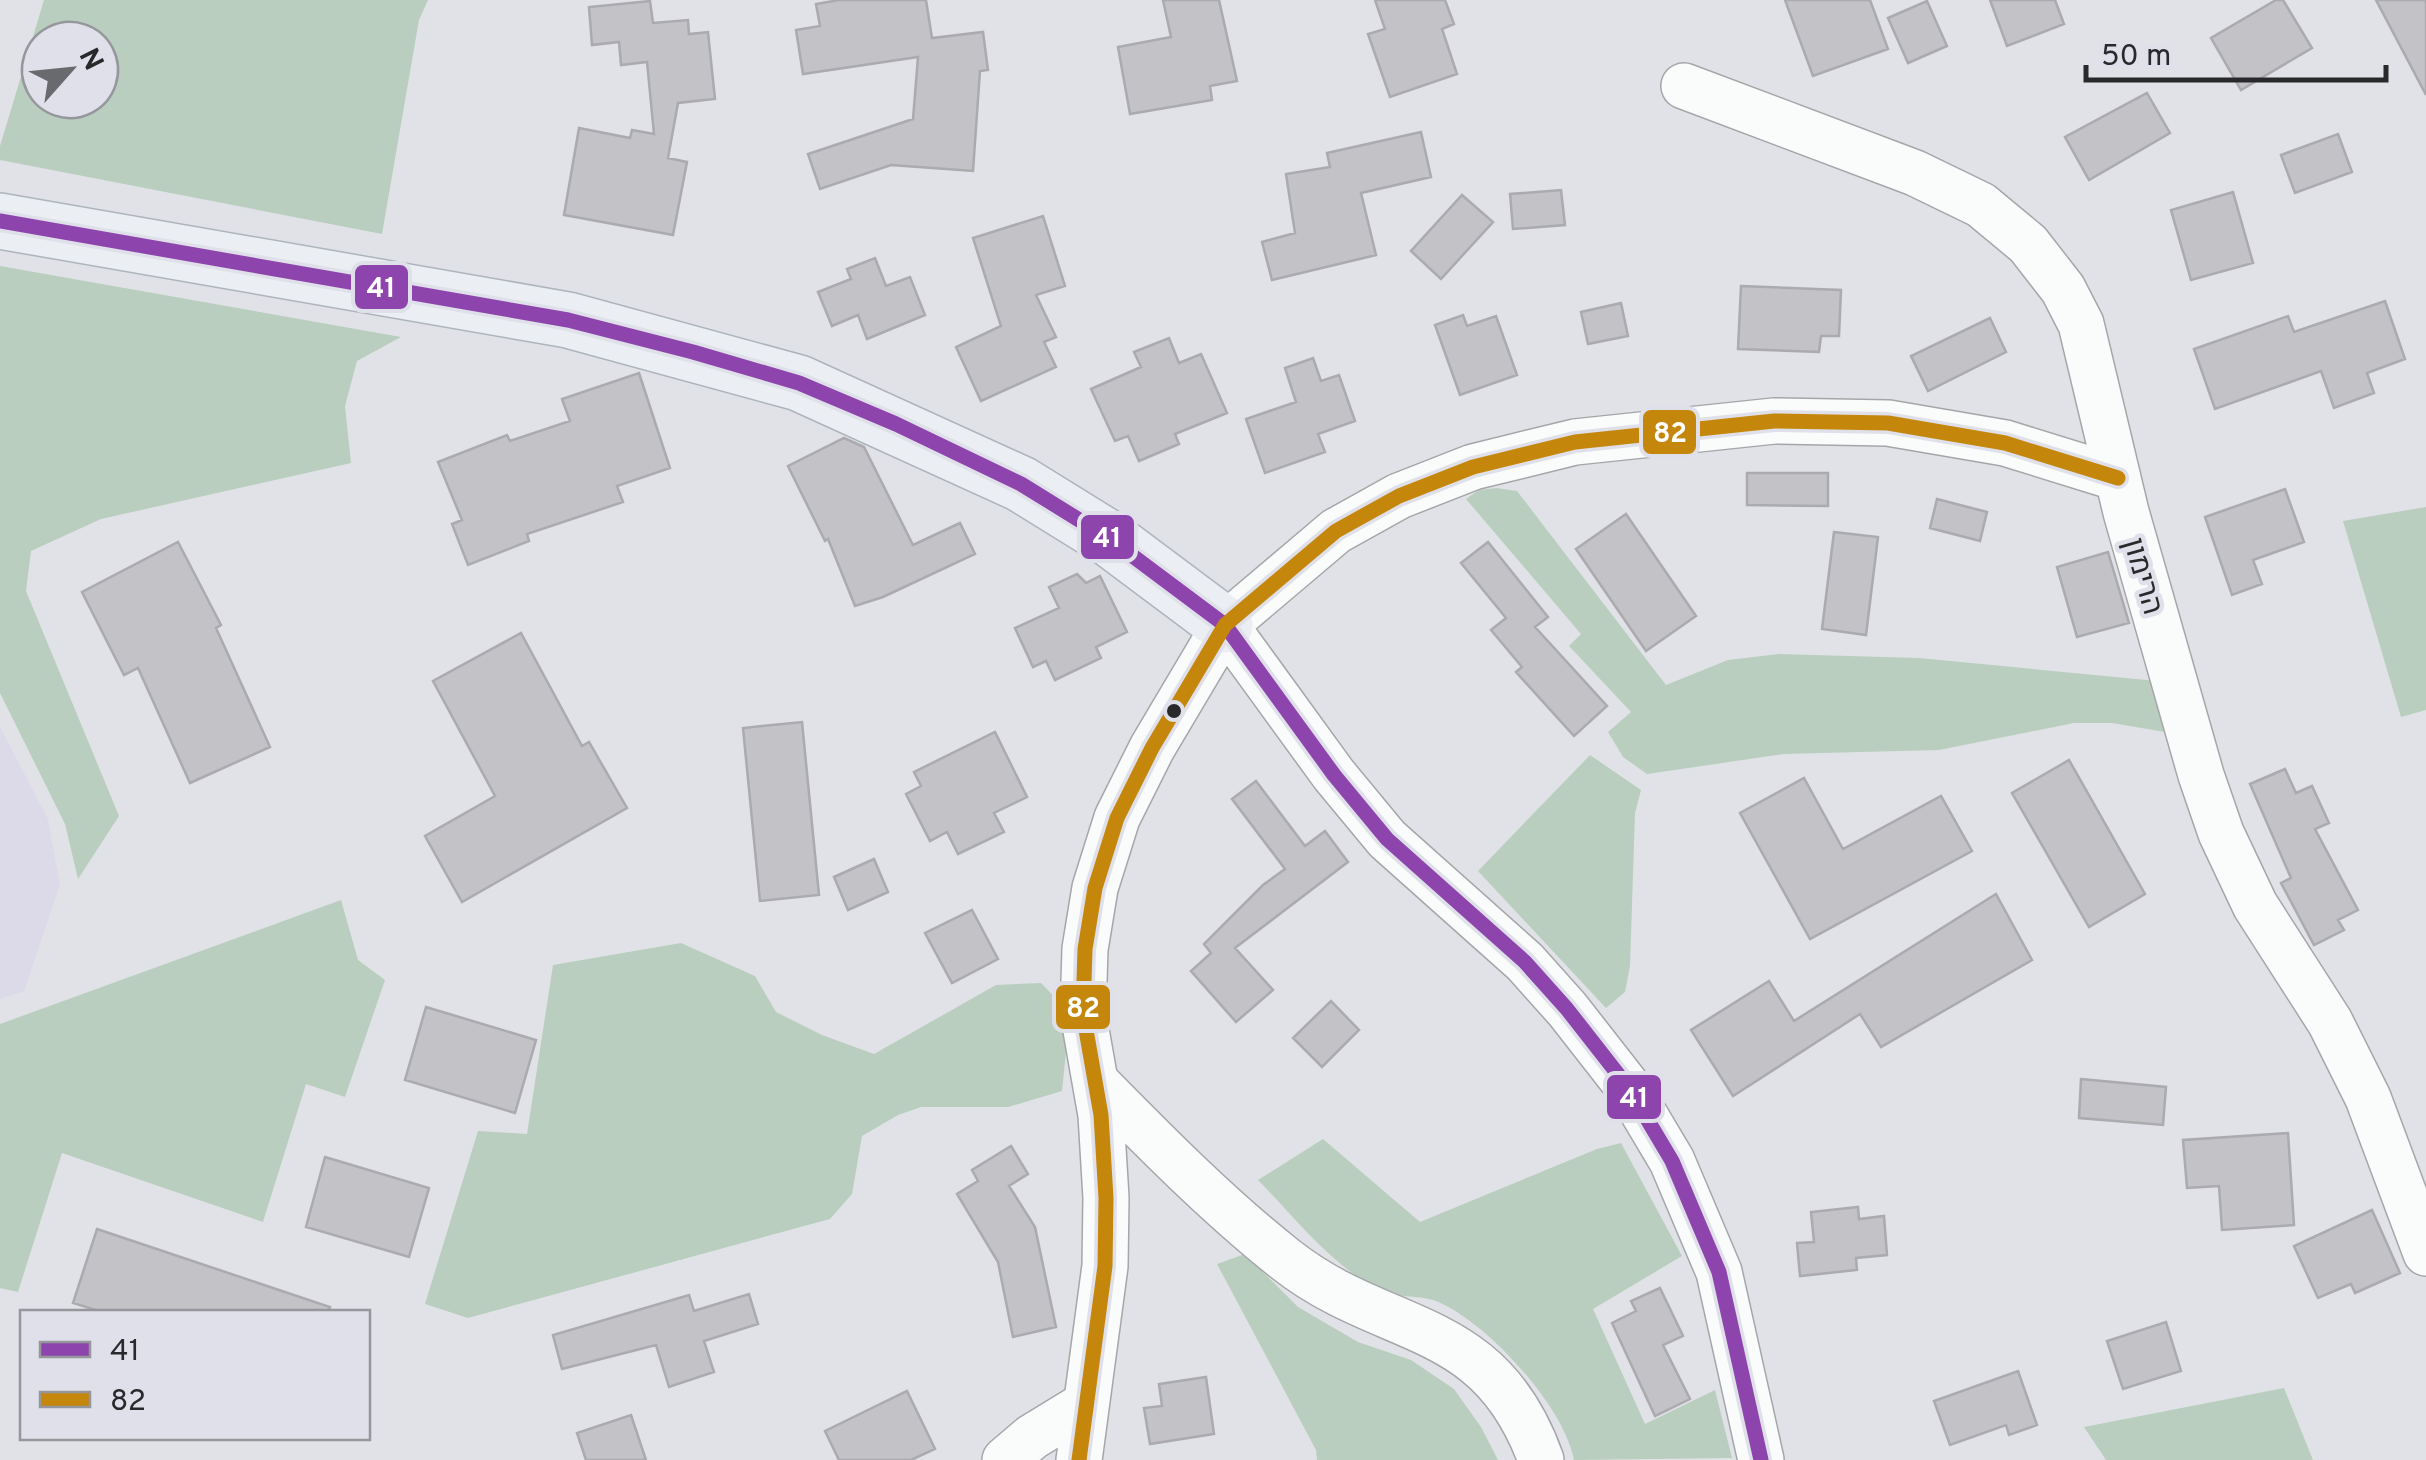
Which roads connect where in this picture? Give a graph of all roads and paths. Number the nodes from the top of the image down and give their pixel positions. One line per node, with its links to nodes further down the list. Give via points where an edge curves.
1 (1684, 86): 3 (street, הרימון, via 1915,173 1981,205 2028,244 2081,324)
2 (0, 221): 4 (main road, via 568,320 799,383 1022,484 1110,538)
3 (2118, 478): 4 (street, via 2005,443 1888,422 1774,420 1575,442 1473,467 1398,496 1336,531); 6 (street, הרימון, via 2222,833 2255,905 2330,1022 2368,1098)
4 (1225, 625): 5 (street, via 1126,800 1095,888 1082,1013); 11 (street, via 1387,839 1525,962 1628,1088 1672,1161 1719,1272)
5 (1095, 1081): 7 (street, via 1105,1266); 10 (street, via 1287,1260 1342,1296 1446,1340 1484,1367 1514,1404)
6 (2426, 1253)
7 (1086, 1404): 8 (street); 9 (street)
8 (1005, 1460)
9 (1078, 1460)
10 (1541, 1460)
11 (1761, 1460)

